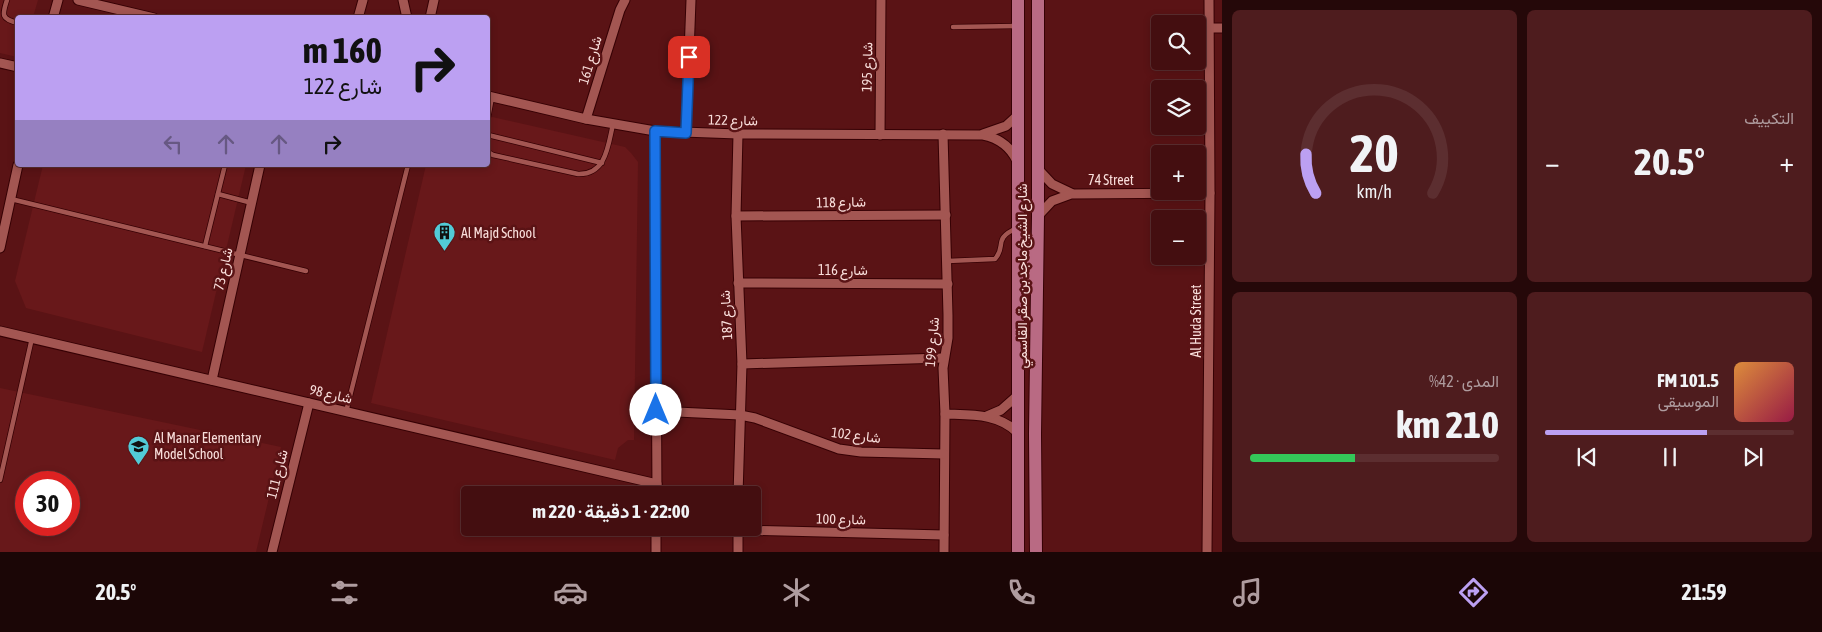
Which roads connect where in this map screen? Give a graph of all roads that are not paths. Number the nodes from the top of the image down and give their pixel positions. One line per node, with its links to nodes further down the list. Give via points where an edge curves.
1 (7, 0): 20 (lane, via 4,16)
2 (58, 0): 15 (street)
3 (78, 0): 16 (street)
4 (363, 0): 17 (street)
5 (403, 0): 18 (street)
6 (434, 0): 19 (street)
7 (617, 0): 14 (street)
8 (625, 0): 14 (street, شارع 161)
9 (691, 0): 32 (street)
10 (881, 0): 36 (street, شارع 195)
11 (1018, 0): 21 (street, شارع الشيخ ماجد بن صقر القاسمي)
12 (1038, 0): 45 (street, شارع الشيخ ماجد بن صقر القاسمي)
13 (1209, 0): 23 (street, Al Huda Street)
14 (620, 10): 29 (street, شارع 161)
15 (54, 15)
16 (141, 15)
17 (359, 15)
18 (406, 15)
19 (431, 15)
20 (15, 22)
21 (1018, 26): 22 (lane); 28 (street, شارع الشيخ ماجد بن صقر القاسمي)
22 (953, 27)
23 (1209, 28): 24 (street); 46 (street, Al Huda Street)
24 (1222, 28)
25 (0, 63): 26 (street)
26 (15, 66)
27 (490, 96): 29 (street, شارع 122)
28 (1018, 115): 35 (street, شارع 122, via 1006,126); 40 (street, شارع الشيخ ماجد بن صقر القاسمي)
29 (586, 119): 30 (street, شارع 122)
30 (613, 124): 31 (street, شارع 122); 39 (lane)
31 (655, 131): 32 (street, شارع 122); 71 (street)
32 (686, 133): 33 (street, شارع 122)
33 (738, 134): 36 (street, شارع 122); 52 (street, شارع 187)
34 (944, 134): 35 (street, شارع 122); 36 (street, شارع 122); 51 (street, شارع 199)
35 (983, 134): 40 (street, شارع 122, via 1004,144)
36 (880, 135)
37 (490, 136): 39 (lane)
38 (490, 152): 39 (lane, via 578,174 592,172)
39 (602, 162)
40 (1018, 163): 54 (street, شارع الشيخ ماجد بن صقر القاسمي)
41 (18, 167): 49 (street)
42 (225, 167): 47 (lane)
43 (260, 167): 50 (street, شارع 73)
44 (407, 167): 72 (lane)
45 (1038, 168): 48 (street, 74 Street, via 1052,184); 53 (street, شارع الشيخ ماجد بن صقر القاسمي)
46 (1210, 193): 48 (street, 74 Street); 91 (street, Al Huda Street)
47 (218, 194): 50 (lane); 55 (lane)
48 (1071, 194): 53 (street, 74 Street, via 1052,201)
49 (11, 199): 55 (lane); 56 (street)
50 (252, 203): 58 (street, شارع 73)
51 (946, 214): 52 (street, شارع 118); 59 (street, شارع 199)
52 (736, 216): 61 (street, شارع 187)
53 (1038, 216): 63 (street, شارع الشيخ ماجد بن صقر القاسمي)
54 (1018, 227): 57 (street, شارع الشيخ ماجد بن صقر القاسمي); 59 (lane, via 1002,238 995,259)
55 (205, 246): 58 (lane)
56 (0, 248)
57 (1018, 250): 63 (street, via 1023,247 1028,252 1029,308); 69 (street, شارع الشيخ ماجد بن صقر القاسمي)
58 (240, 254): 60 (lane); 68 (street, شارع 73)
59 (947, 261): 62 (street, شارع 199)
60 (306, 271)
61 (738, 283): 62 (street, شارع 116); 67 (street, شارع 187)
62 (948, 284): 66 (street, شارع 199, via 948,338)
63 (1037, 318): 90 (street, شارع الشيخ ماجد بن صقر القاسمي)
64 (0, 331): 65 (street, شارع 98)
65 (32, 338): 68 (street, شارع 98); 78 (lane)
66 (943, 358): 67 (street); 73 (street, شارع 199)
67 (742, 364): 74 (street, شارع 187)
68 (212, 380): 70 (street, شارع 98)
69 (1018, 395): 75 (street, via 1001,410); 76 (street, شارع الشيخ ماجد بن صقر القاسمي)
70 (309, 403): 72 (street, شارع 98); 85 (street, شارع 111)
71 (656, 410): 74 (street, شارع 102); 79 (street)
72 (346, 412): 79 (street, شارع 98)
73 (945, 414): 75 (street); 77 (street, شارع 199)
74 (740, 415): 77 (street, شارع 102, via 839,449); 80 (street, شارع 187)
75 (987, 416): 76 (street, via 1007,424)
76 (1018, 433): 89 (street, شارع الشيخ ماجد بن صقر القاسمي)
77 (944, 454): 82 (street, شارع 199)
78 (0, 480)
79 (657, 484)
80 (738, 486)
81 (761, 530): 82 (street, شارع 100)
82 (944, 535): 88 (street, شارع 199)
83 (656, 536): 86 (street)
84 (738, 536): 87 (street)
85 (272, 552)
86 (656, 552)
87 (738, 552)
88 (944, 552)
89 (1018, 552)
90 (1036, 552)
91 (1208, 552)

